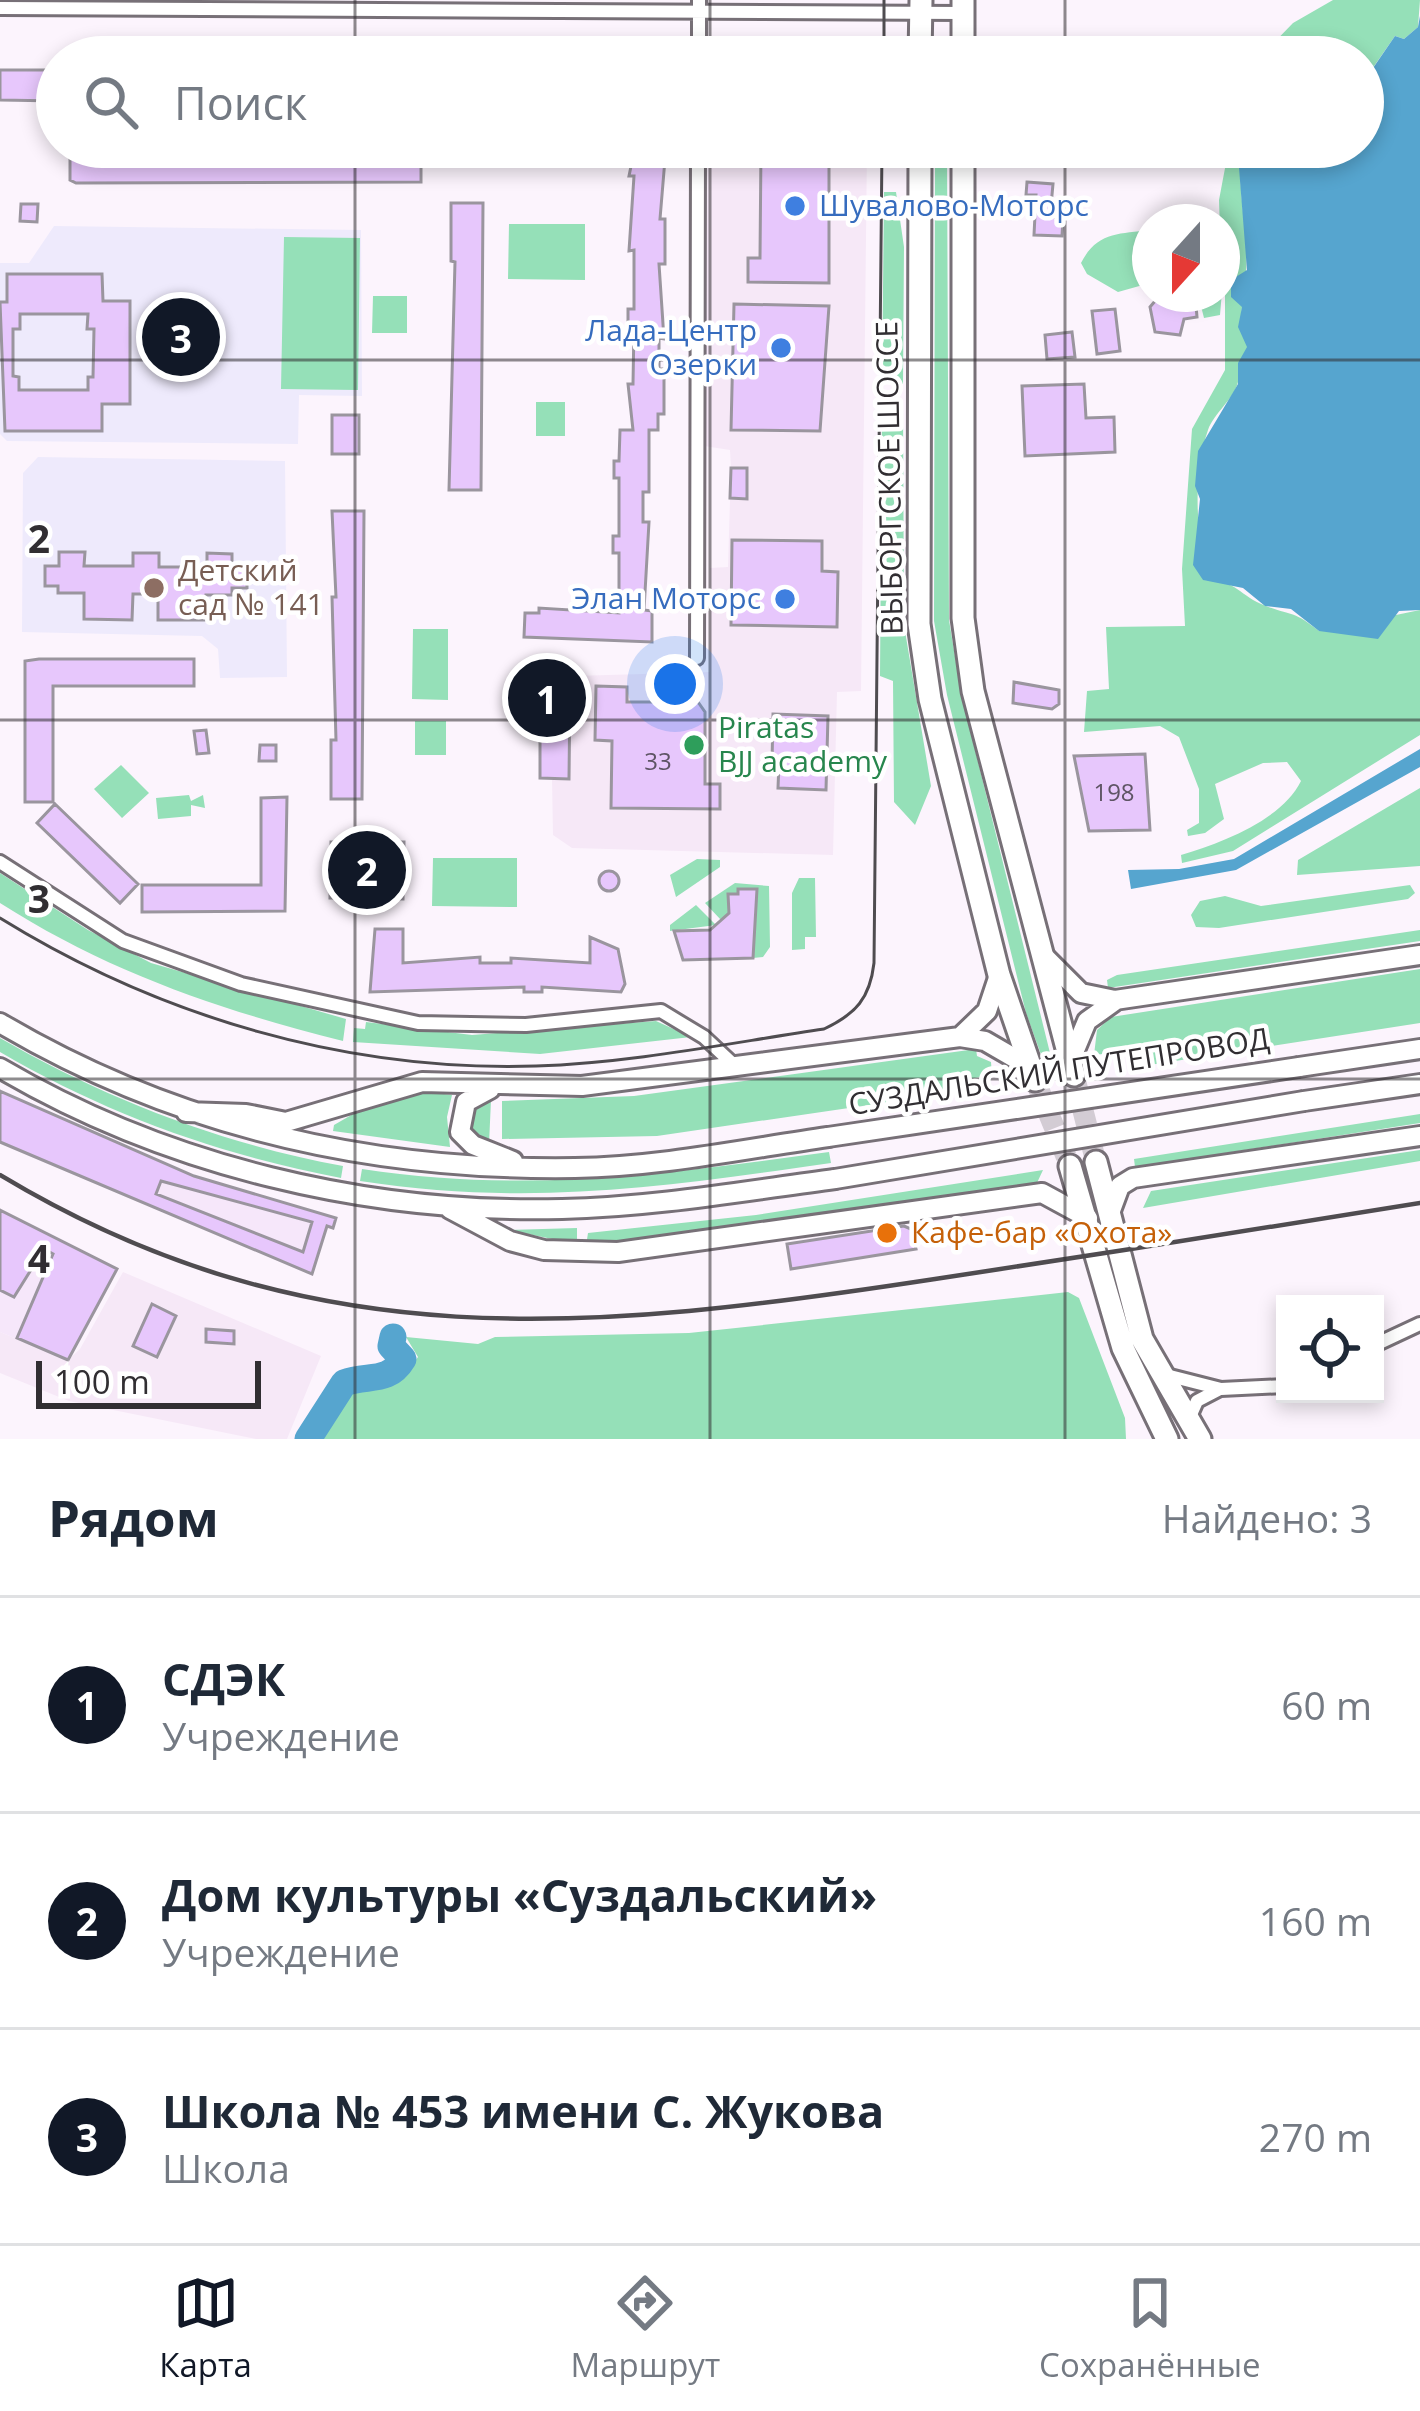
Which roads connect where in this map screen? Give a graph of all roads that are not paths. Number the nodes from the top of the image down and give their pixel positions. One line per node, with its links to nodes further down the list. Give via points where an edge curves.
1 (699, 6): 2 (street); 4 (street)
2 (921, 6): 3 (street); 5 (main road)
3 (963, 7)
4 (0, 8)
5 (920, 36)
6 (698, 168): 9 (street)
7 (920, 168): 13 (main road, ВЫБОРГСКОЕ ШОССЕ, via 919,623 930,700)
8 (962, 168): 11 (main road, via 963,618 973,691)
9 (697, 658)
10 (0, 862): 19 (street, via 92,924 241,984 348,1010 472,1026 669,1013)
11 (1041, 952): 14 (main road, via 1081,993); 20 (main road)
12 (1420, 955): 14 (main road)
13 (999, 975): 16 (main road, via 986,1011); 21 (main road, ВЫБОРГСКОЕ ШОССЕ)
14 (1115, 1000): 20 (main road, via 1087,1021)
15 (0, 1023): 24 (main road)
16 (960, 1036): 19 (main road); 21 (main road, via 985,1041)
17 (1420, 1049): 28 (main road, СУЗДАЛЬСКИЙ ПУТЕПРОВОД, bridge, via 651,1162)
18 (0, 1068): 29 (main road, via 190,1153 316,1187)
19 (737, 1068): 23 (main road)
20 (1072, 1068)
21 (1033, 1074)
22 (1420, 1084): 29 (main road, bridge, via 835,1179 599,1207)
23 (495, 1087): 24 (main road, via 399,1085 286,1122); 28 (main road, via 466,1102 460,1132 473,1145)
24 (186, 1112): 28 (main road, via 324,1149)
25 (1420, 1136): 30 (main road, via 1133,1178)
26 (1096, 1162): 30 (main road)
27 (1070, 1166): 30 (main road)
28 (534, 1167)
29 (446, 1207): 30 (main road, via 510,1241 579,1253 1042,1193)
30 (1099, 1215): 33 (main road); 37 (main road, via 1123,1348)
31 (1420, 1324): 32 (street)
32 (1384, 1341)
33 (1157, 1372): 35 (street); 36 (main road)
34 (1276, 1386): 35 (street)
35 (1221, 1389): 36 (street, via 1197,1402)
36 (1194, 1430)
37 (1167, 1439)

